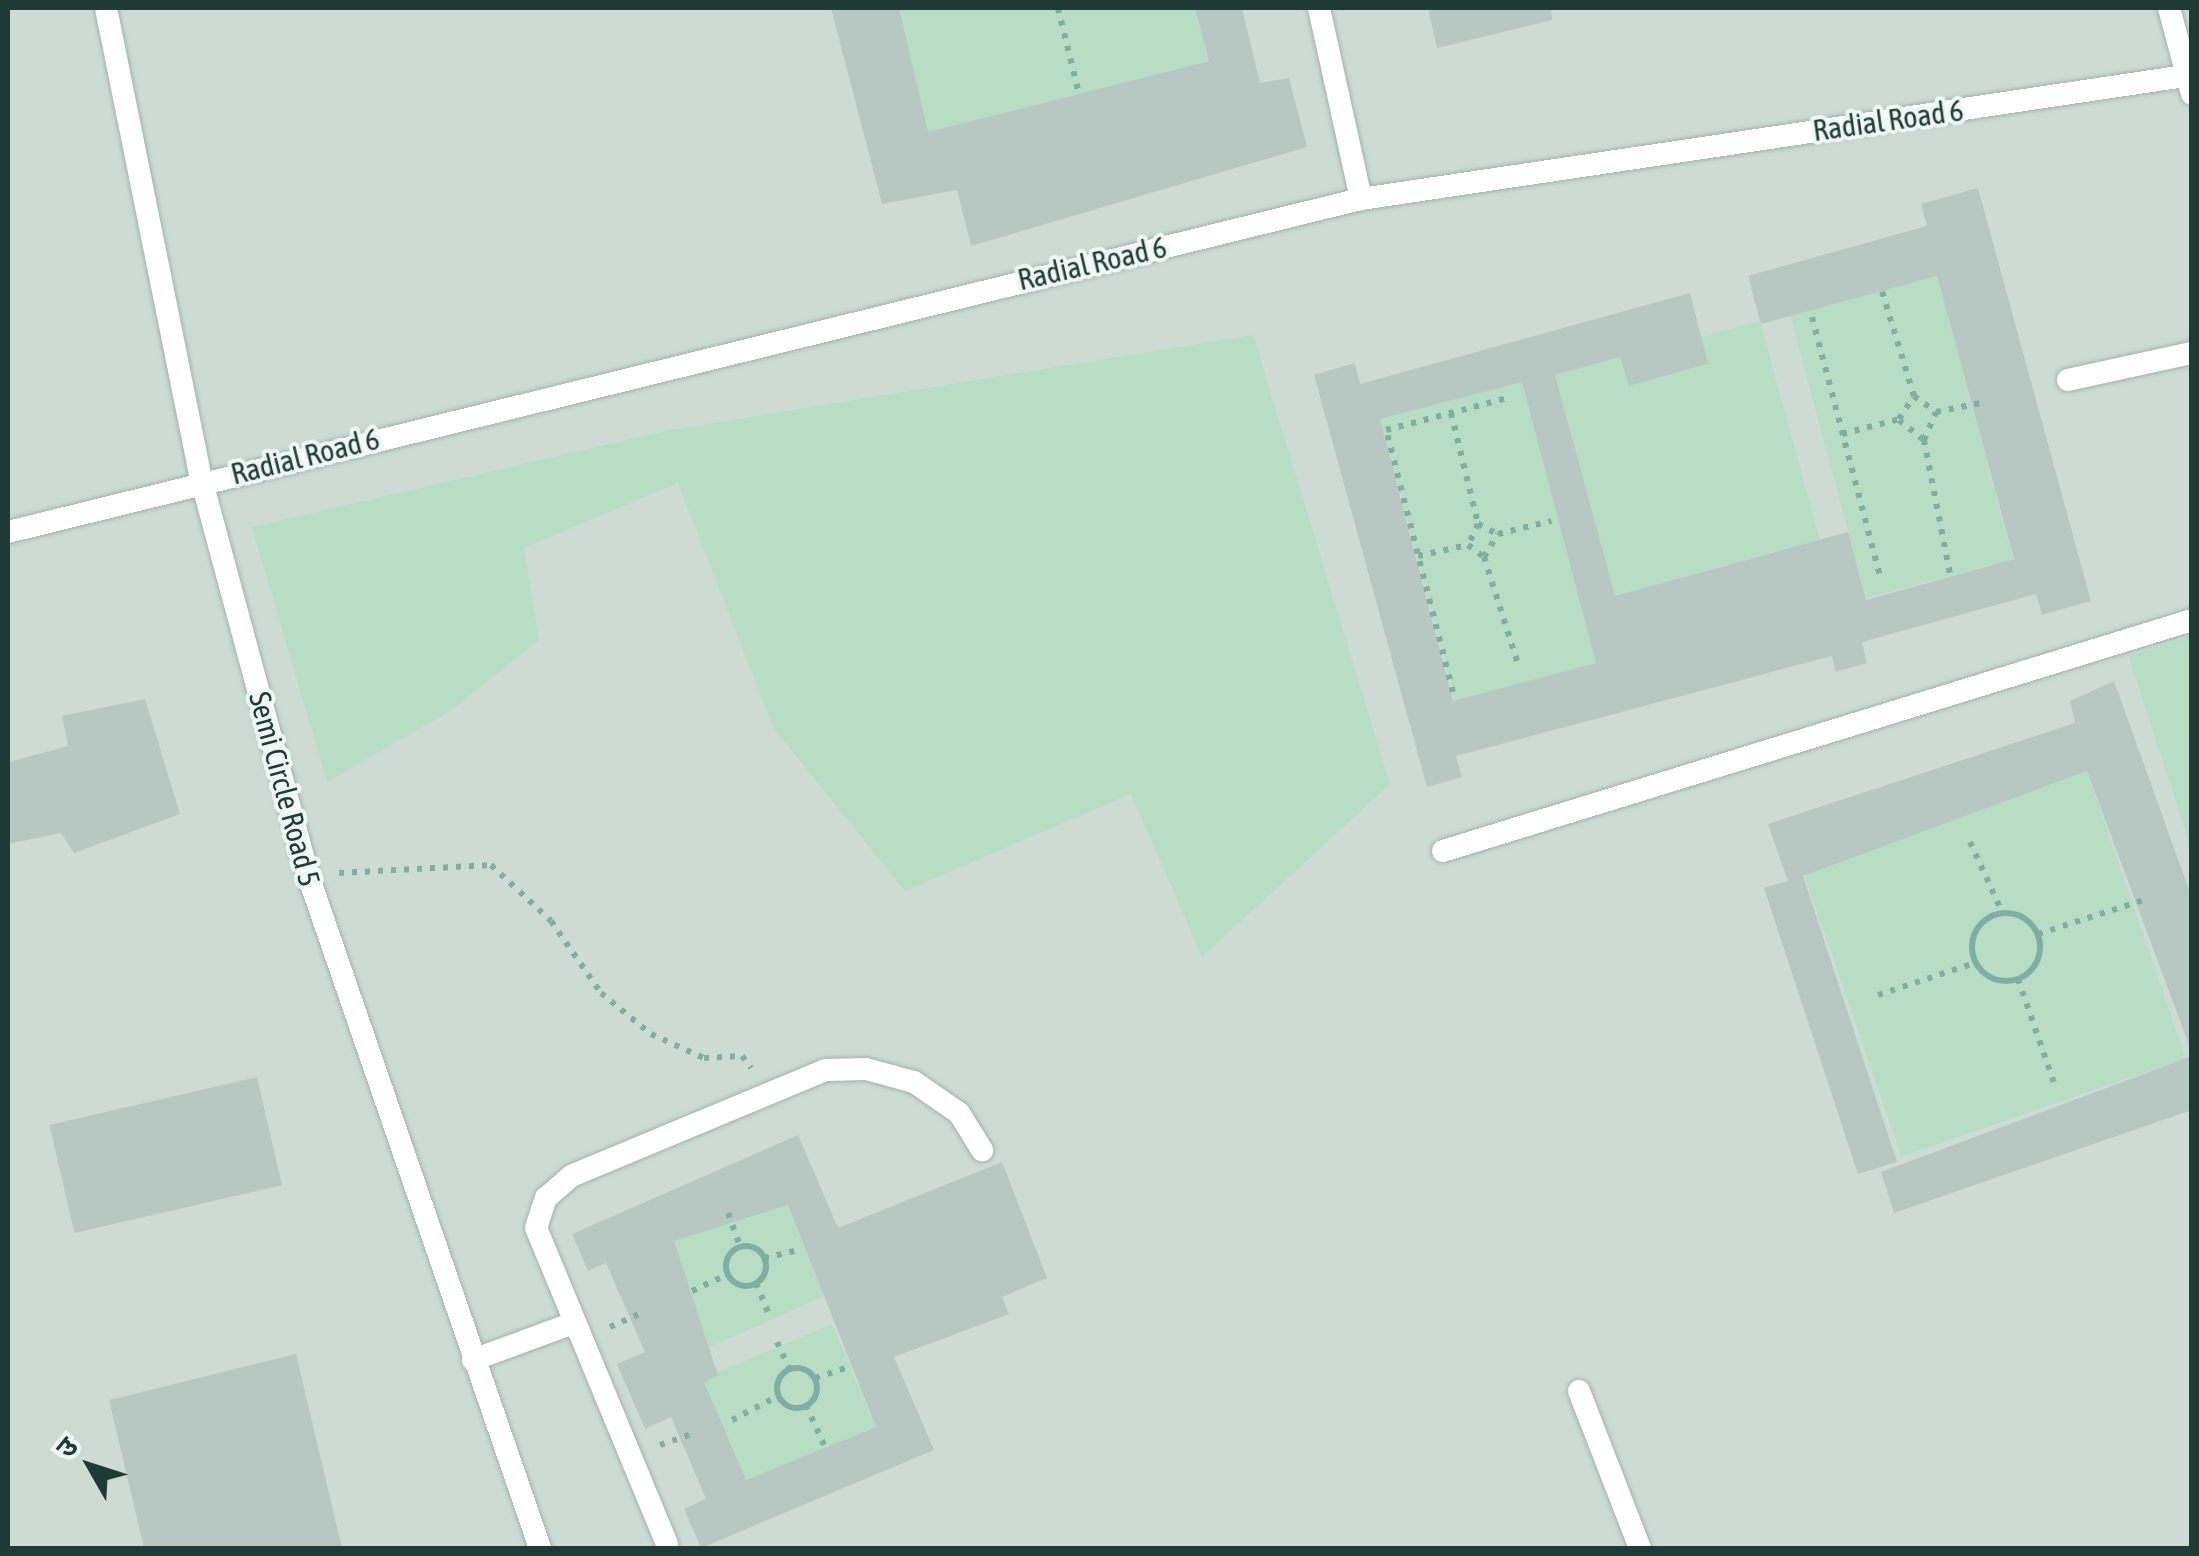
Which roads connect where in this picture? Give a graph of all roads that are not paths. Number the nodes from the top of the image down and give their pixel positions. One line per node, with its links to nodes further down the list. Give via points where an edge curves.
1 (106, 8): 8 (lane, Semi Circle Road 5)
2 (1318, 8): 5 (lane)
3 (2169, 8): 4 (lane)
4 (2190, 81): 5 (lane, Radial Road 6)
5 (1361, 199): 8 (lane, Radial Road 6)
6 (2192, 354): 7 (lane)
7 (2068, 380)
8 (202, 482): 9 (lane, Radial Road 6); 14 (lane, Semi Circle Road 5, via 308,875)
9 (8, 532)
10 (2192, 620): 11 (lane)
11 (1443, 852)
12 (982, 1150): 13 (lane, via 959,1113 914,1082 866,1069 826,1070 571,1176 546,1198 536,1228)
13 (571, 1324): 14 (lane); 16 (lane)
14 (473, 1360): 17 (lane, Semi Circle Road 5)
15 (1579, 1391): 18 (lane)
16 (668, 1544)
17 (540, 1548)
18 (1640, 1548)

